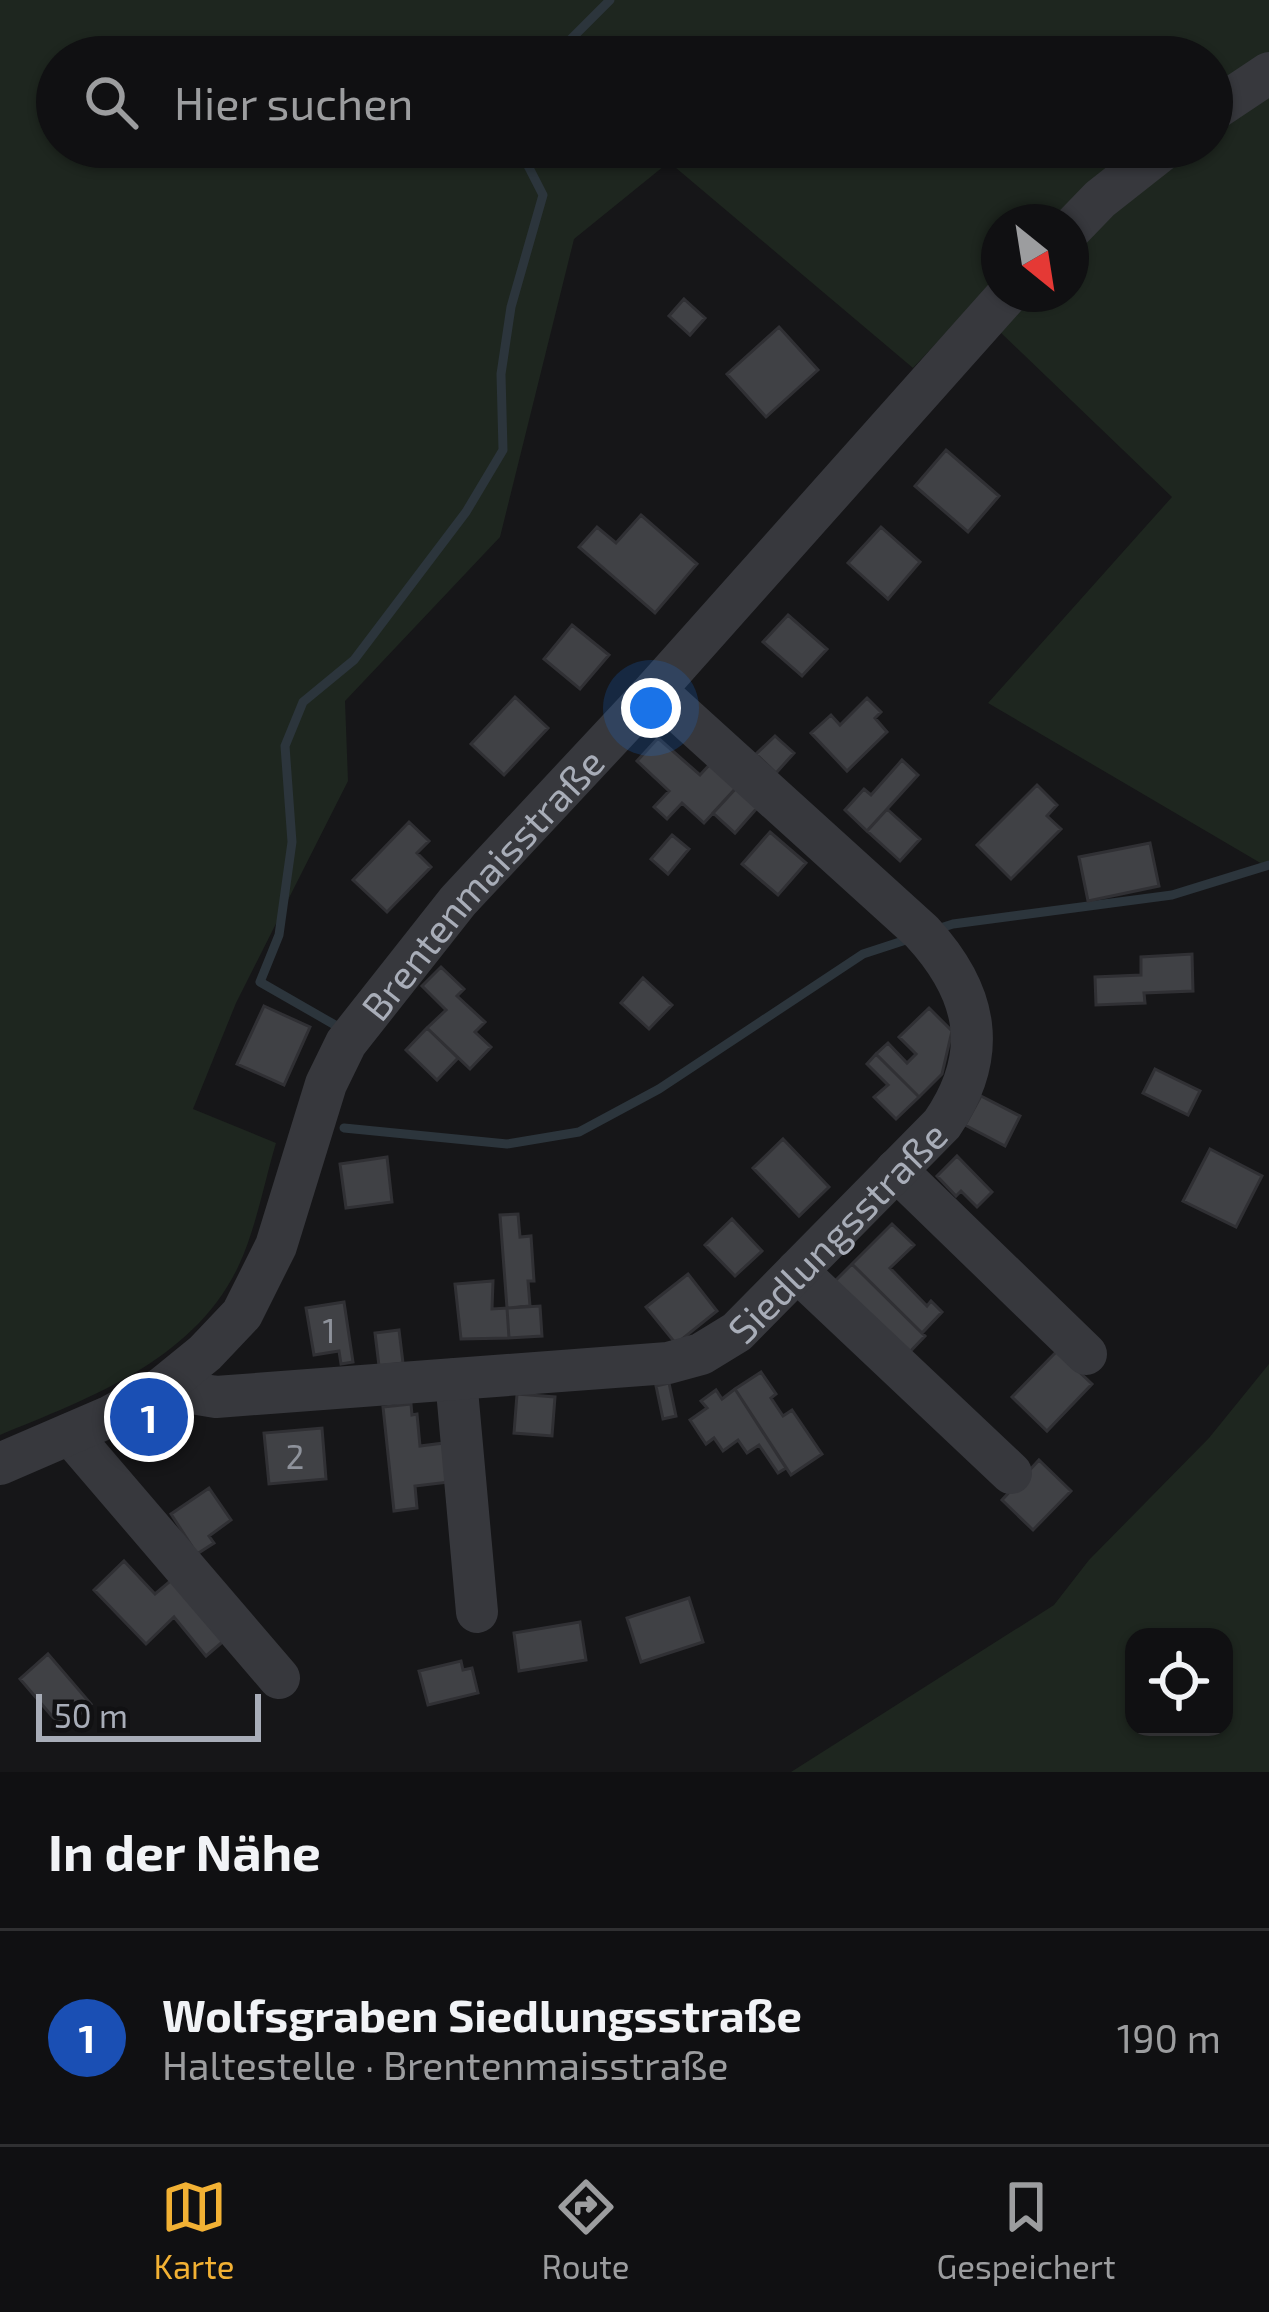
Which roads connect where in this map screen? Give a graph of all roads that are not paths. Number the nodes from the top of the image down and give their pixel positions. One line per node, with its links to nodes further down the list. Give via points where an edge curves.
1 (1269, 73): 2 (street)
2 (1233, 97)
3 (1139, 168): 4 (street)
4 (1089, 210)
5 (992, 312): 6 (street, Brentenmaisstraße)
6 (655, 690): 7 (street, Siedlungsstraße, via 922,932 957,976 973,1033 966,1084 942,1124); 11 (street, Brentenmaisstraße, via 458,901 346,1043 322,1094 276,1246 242,1314)
7 (896, 1170): 8 (street, Siedlungsstraße); 9 (street)
8 (797, 1271): 10 (street, Siedlungsstraße, via 737,1332 701,1354); 14 (street)
9 (1086, 1354)
10 (456, 1379): 11 (street, Siedlungsstraße, via 216,1397); 15 (street)
11 (162, 1388): 12 (street, Brentenmaisstraße)
12 (70, 1434): 13 (street, Brentenmaisstraße); 16 (street)
13 (0, 1464)
14 (1011, 1473)
15 (477, 1612)
16 (280, 1678)

